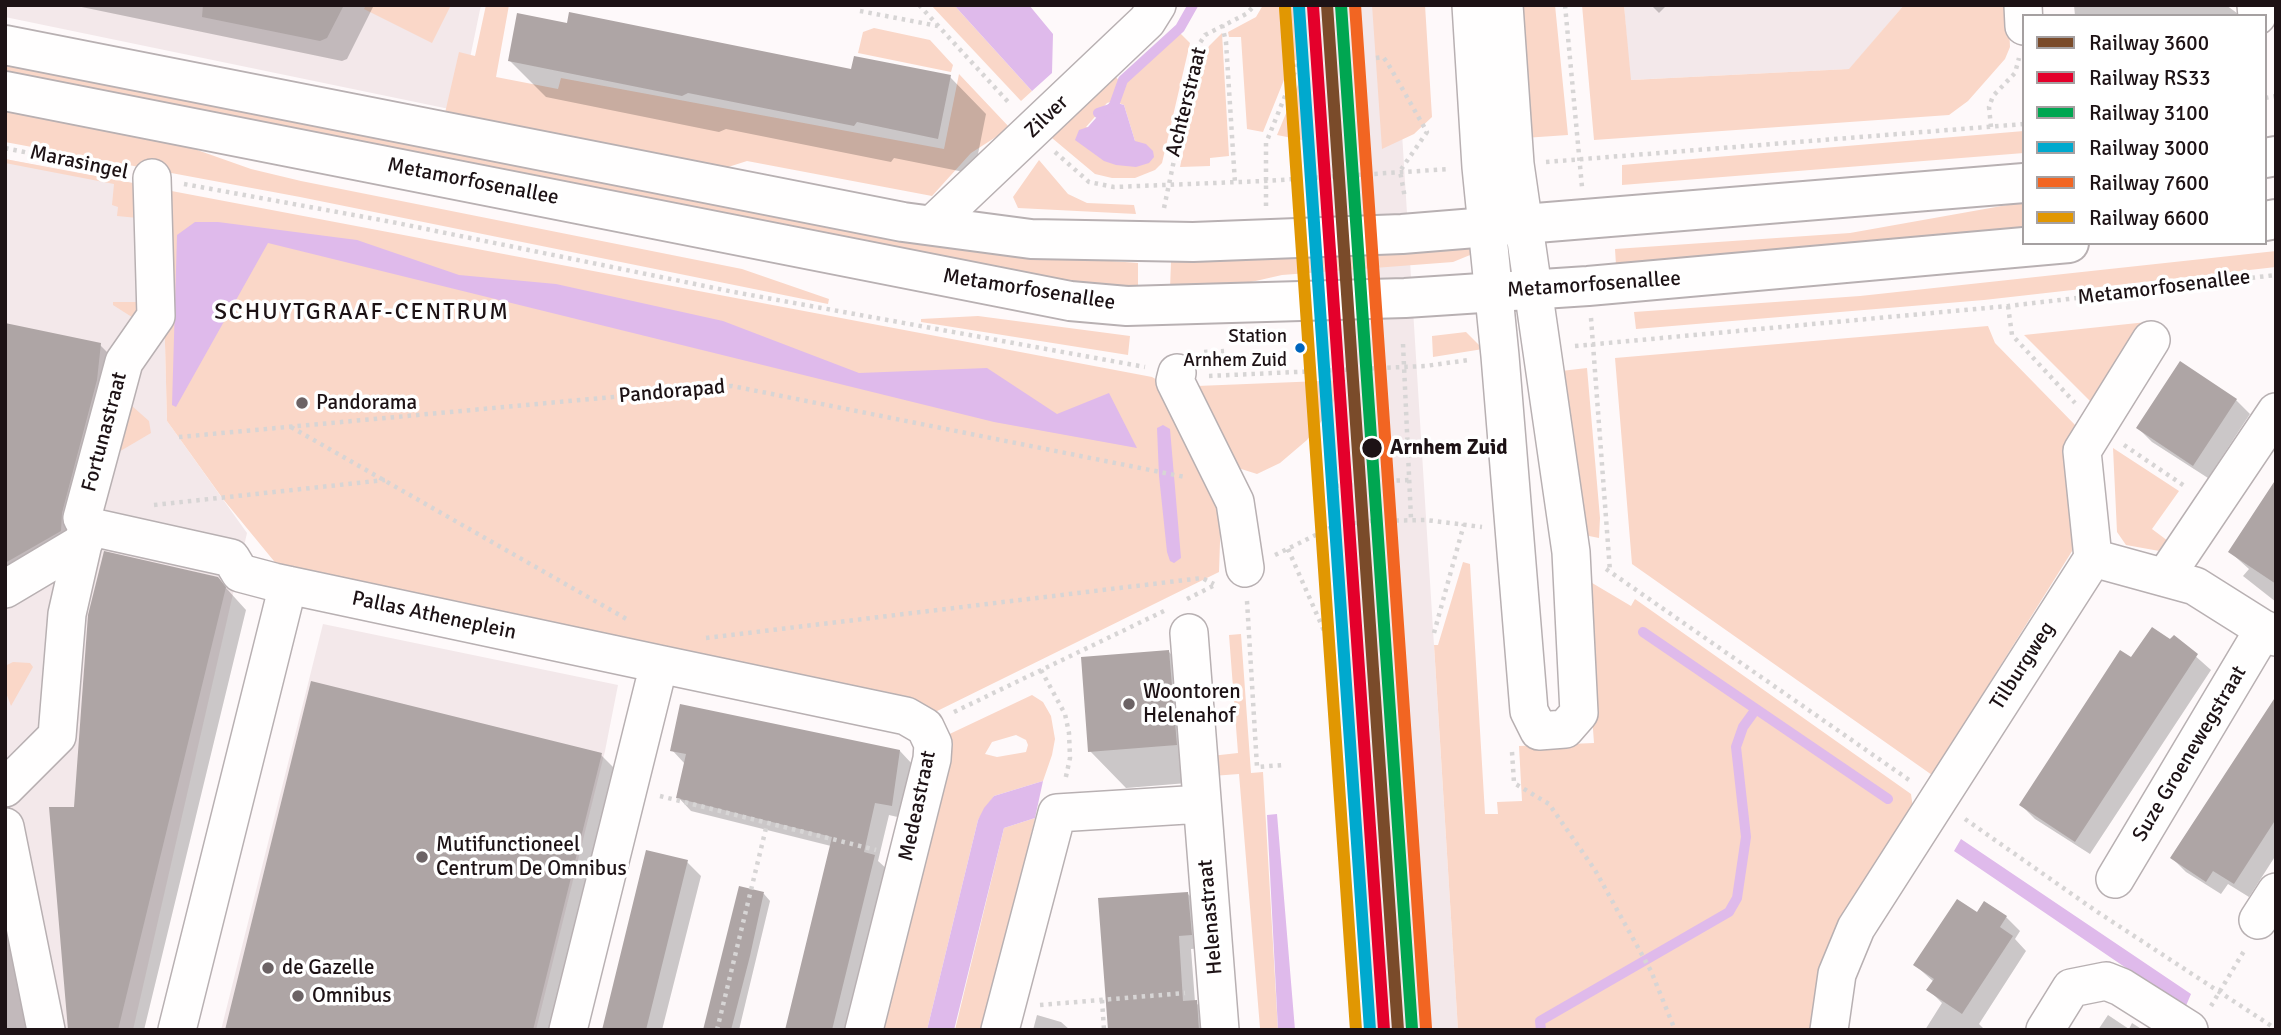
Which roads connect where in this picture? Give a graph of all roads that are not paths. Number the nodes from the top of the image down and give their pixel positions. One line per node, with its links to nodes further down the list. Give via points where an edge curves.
1 (1157, 5): 13 (street, Zilver, via 1147,21)
2 (1471, 5): 10 (street)
3 (1504, 5): 10 (street)
4 (2022, 5): 6 (street)
5 (5, 33): 8 (main road)
6 (2022, 39)
7 (5, 45): 8 (main road)
8 (51, 52): 13 (main road)
9 (5, 91): 18 (main road, Metamorfosenallee, via 1070,301 1160,306)
10 (1498, 165): 14 (street); 15 (street)
11 (152, 178): 22 (street, Fortunastraat, via 156,316 124,362 82,518)
12 (2022, 184): 14 (main road)
13 (932, 225): 15 (main road, via 1031,239 1194,242)
14 (1527, 226): 15 (main road); 17 (street)
15 (1487, 229): 18 (street)
16 (2047, 245): 17 (main road, Metamorfosenallee)
17 (1535, 290): 18 (main road, Metamorfosenallee); 18 (street, via 1571,552 1579,713 1565,729 1539,731 1529,711 1487,358)
18 (1494, 292)
19 (2151, 340): 23 (street, via 2082,451)
20 (1177, 373): 24 (street, via 1175,381 1235,502)
21 (2276, 412): 25 (street)
22 (86, 534): 26 (street, Pallas Atheneplein, via 231,558 240,573); 27 (street); 31 (street, Fortunastraat, via 67,614 57,736)
23 (2092, 558): 25 (street); 41 (street, Tilburgweg, via 1856,928 1837,974)
24 (1230, 577)
25 (2165, 578): 29 (street, via 2195,586)
26 (288, 586): 30 (street, Pallas Atheneplein); 37 (street)
27 (5, 589)
28 (1181, 614): 32 (street, Helenastraat)
29 (2270, 633): 34 (street, Suze Groenewegstraat)
30 (659, 664): 38 (street); 39 (street, Medeastraat, via 906,716 925,727 933,744 932,759)
31 (5, 788)
32 (1202, 804): 35 (street, via 1057,813); 40 (street, Helenastraat)
33 (5, 827): 36 (street)
34 (2115, 879)
35 (1002, 1019)
36 (46, 1030)
37 (177, 1030)
38 (568, 1030)
39 (864, 1030)
40 (1220, 1030)
41 (1829, 1030)
42 (2045, 1030): 43 (street, via 2071,988 2106,981)
43 (2189, 1030)

